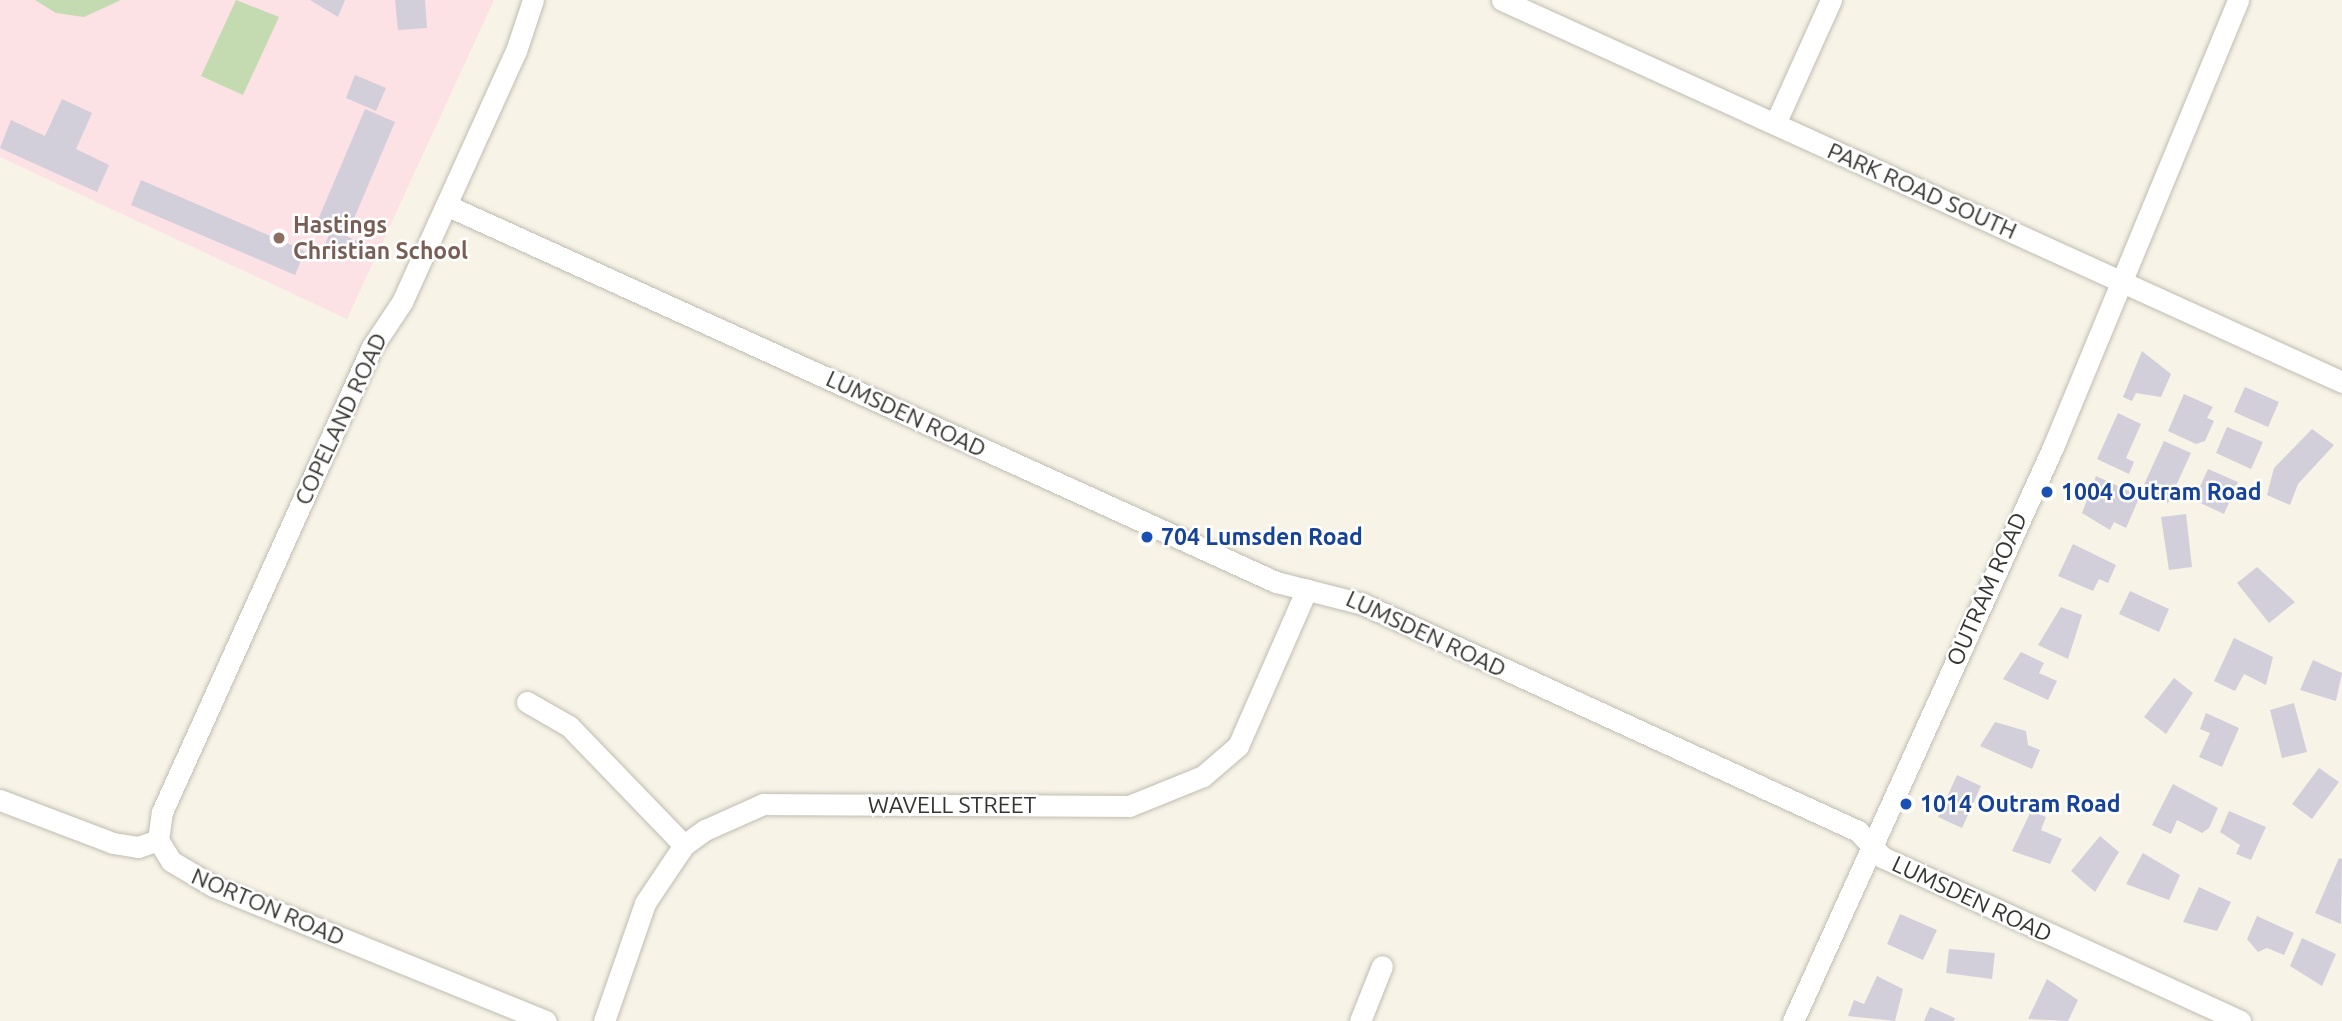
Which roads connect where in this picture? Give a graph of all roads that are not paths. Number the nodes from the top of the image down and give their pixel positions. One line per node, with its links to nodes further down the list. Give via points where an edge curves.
1 (533, 0): 6 (street, COPELAND ROAD)
2 (1502, 0): 5 (street, PARK ROAD SOUTH)
3 (1831, 0): 5 (street)
4 (2238, 0): 7 (street, OUTRAM ROAD)
5 (1775, 124): 7 (street, PARK ROAD SOUTH)
6 (446, 205): 9 (street, LUMSDEN ROAD, via 1164,533); 12 (street, COPELAND ROAD, via 402,302 372,347 162,811)
7 (2120, 281): 8 (street, PARK ROAD SOUTH); 14 (street, OUTRAM ROAD, via 2053,447)
8 (2342, 382)
9 (1307, 589): 13 (street, WAVELL STREET, via 1238,746 1191,781 1129,806 763,804); 14 (street, LUMSDEN ROAD, via 1363,604 1858,831)
10 (527, 702): 13 (street, via 569,726)
11 (0, 800): 12 (street, via 113,843 138,846)
12 (158, 840): 16 (street, NORTON ROAD, via 171,862 213,886)
13 (684, 845): 17 (street, WAVELL STREET, via 645,903)
14 (1869, 845): 19 (street, OUTRAM ROAD); 20 (street, LUMSDEN ROAD, via 1893,863)
15 (1382, 965): 18 (street)
16 (546, 1021)
17 (604, 1021)
18 (1360, 1021)
19 (1793, 1021)
20 (2240, 1021)

